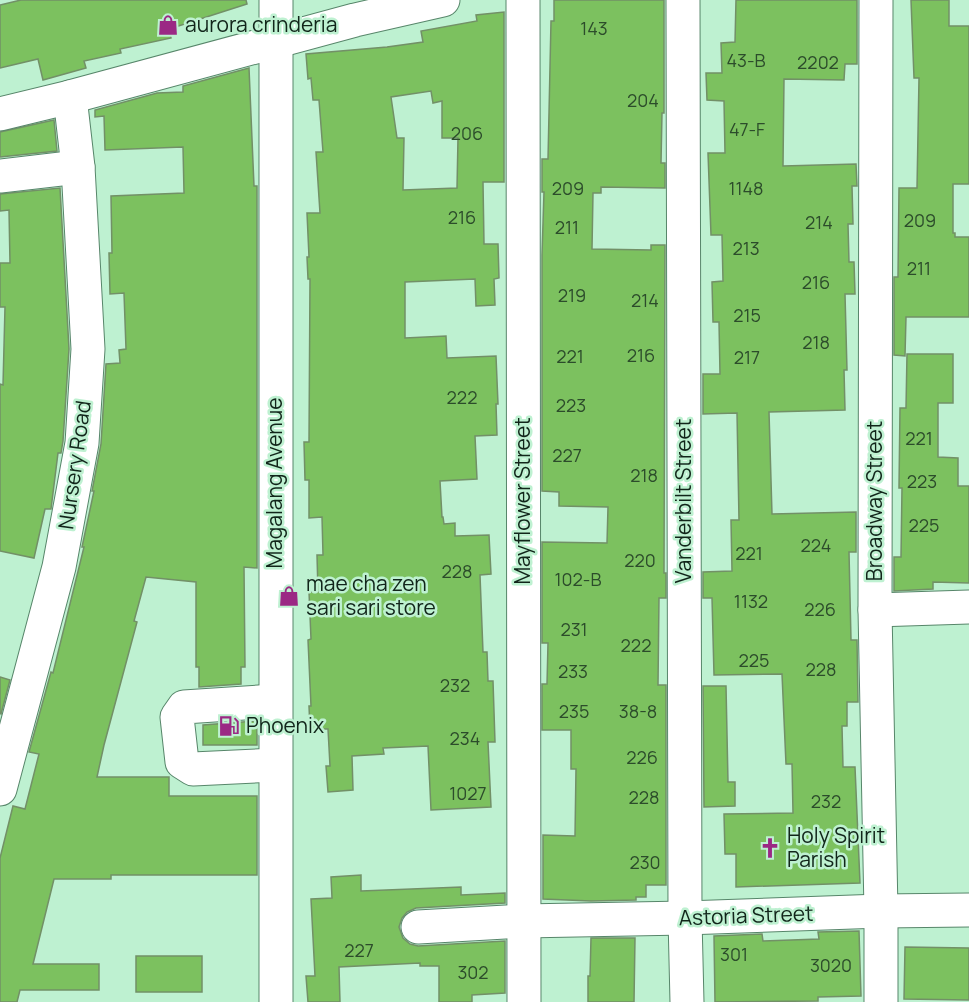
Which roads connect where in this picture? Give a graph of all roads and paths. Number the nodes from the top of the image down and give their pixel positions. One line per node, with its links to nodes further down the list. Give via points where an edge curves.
1 (276, 0): 6 (street, Magalang Avenue)
2 (443, 0): 6 (street)
3 (523, 0): 19 (street, Mayflower Street)
4 (683, 0): 18 (street, Vanderbilt Street)
5 (876, 0): 12 (street, Broadway Street)
6 (275, 41): 7 (street); 13 (street, Magalang Avenue)
7 (70, 98): 8 (street); 9 (street, Nursery Road)
8 (0, 114)
9 (78, 166): 10 (street); 15 (street, Nursery Road, via 88,349 82,443 59,567)
10 (0, 176)
11 (969, 607): 12 (street)
12 (875, 610): 17 (street, Broadway Street)
13 (275, 701): 14 (street, Magalang Avenue); 14 (street, via 184,707 177,717 182,762 193,769)
14 (276, 765): 21 (street, Magalang Avenue)
15 (0, 789)
16 (969, 910): 17 (street, Astoria Street)
17 (881, 911): 18 (street, Astoria Street); 24 (street, Broadway Street)
18 (685, 918): 19 (street, Astoria Street); 23 (street, Vanderbilt Street)
19 (524, 921): 20 (street, Astoria Street); 22 (street, Mayflower Street)
20 (418, 927)
21 (276, 1002)
22 (524, 1002)
23 (687, 1002)
24 (881, 1002)

